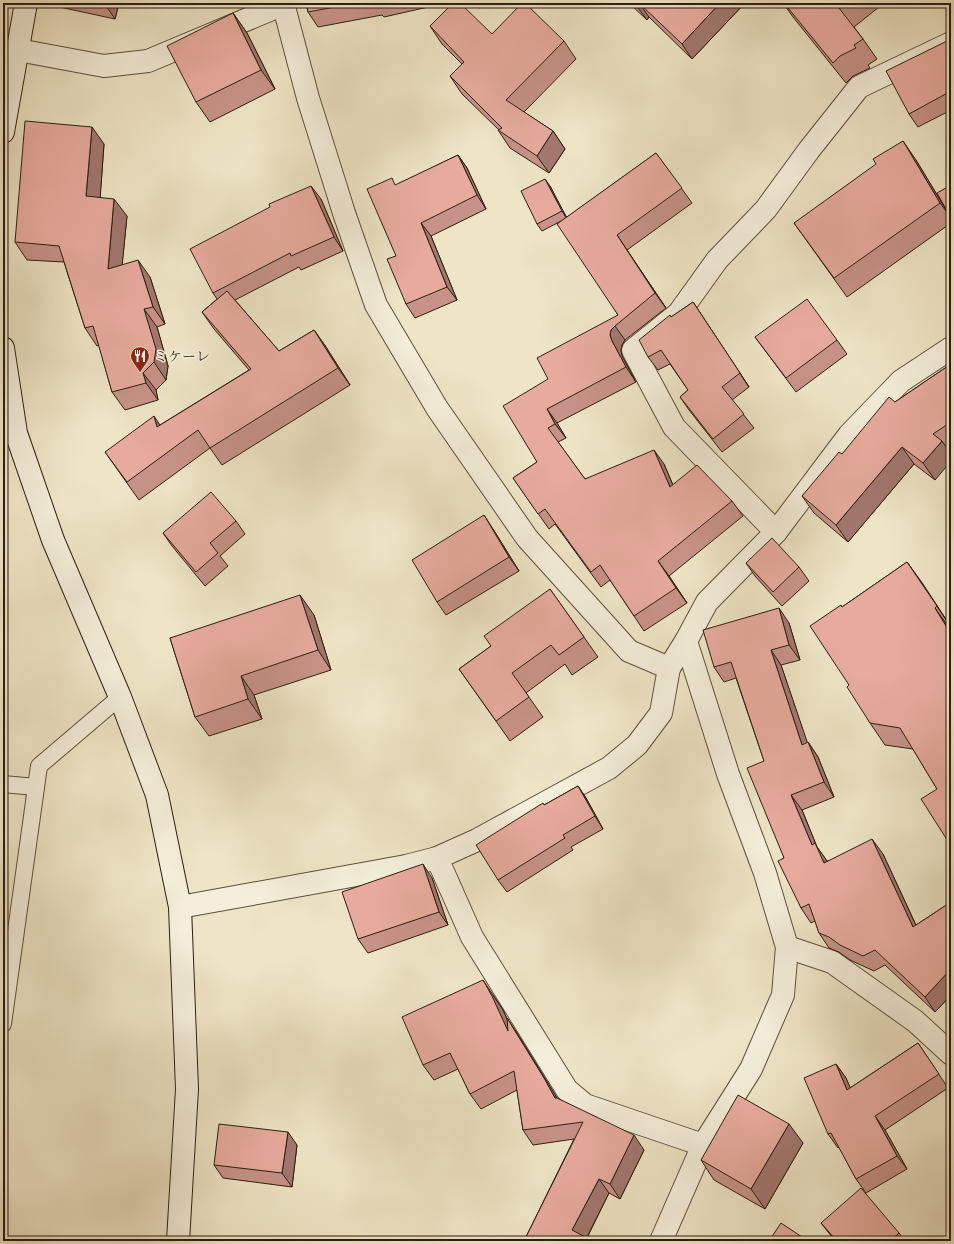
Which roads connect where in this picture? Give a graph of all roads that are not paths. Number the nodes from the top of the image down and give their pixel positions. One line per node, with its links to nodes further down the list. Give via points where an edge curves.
1 (26, 3): 4 (street)
2 (284, 3): 4 (street, via 148,61 104,66); 10 (street, via 308,98 376,305 437,408 527,538 629,651)
3 (951, 43): 8 (street, via 859,87 766,209 717,260 679,313 633,350 674,427)
4 (18, 50): 5 (street)
5 (3, 132)
6 (3, 348): 11 (street, via 16,433 53,540)
7 (951, 348): 8 (street, via 901,381 849,435)
8 (776, 532): 9 (street, via 707,602)
9 (686, 641): 10 (street); 16 (street, via 728,774 765,873)
10 (669, 668): 14 (street, via 661,713 637,745 609,768 477,840)
11 (120, 697): 13 (lane, via 39,766); 15 (street, via 157,795)
12 (3, 784): 13 (lane)
13 (36, 787): 17 (lane)
14 (437, 858): 15 (street, via 406,866); 19 (street, via 472,937 567,1090 585,1105)
15 (180, 907): 20 (street, via 187,1089)
16 (787, 948): 18 (street, via 832,962 915,1021); 19 (street, via 783,995 751,1068)
17 (3, 1024)
18 (951, 1054)
19 (704, 1145): 21 (street)
20 (178, 1241)
21 (661, 1241)

